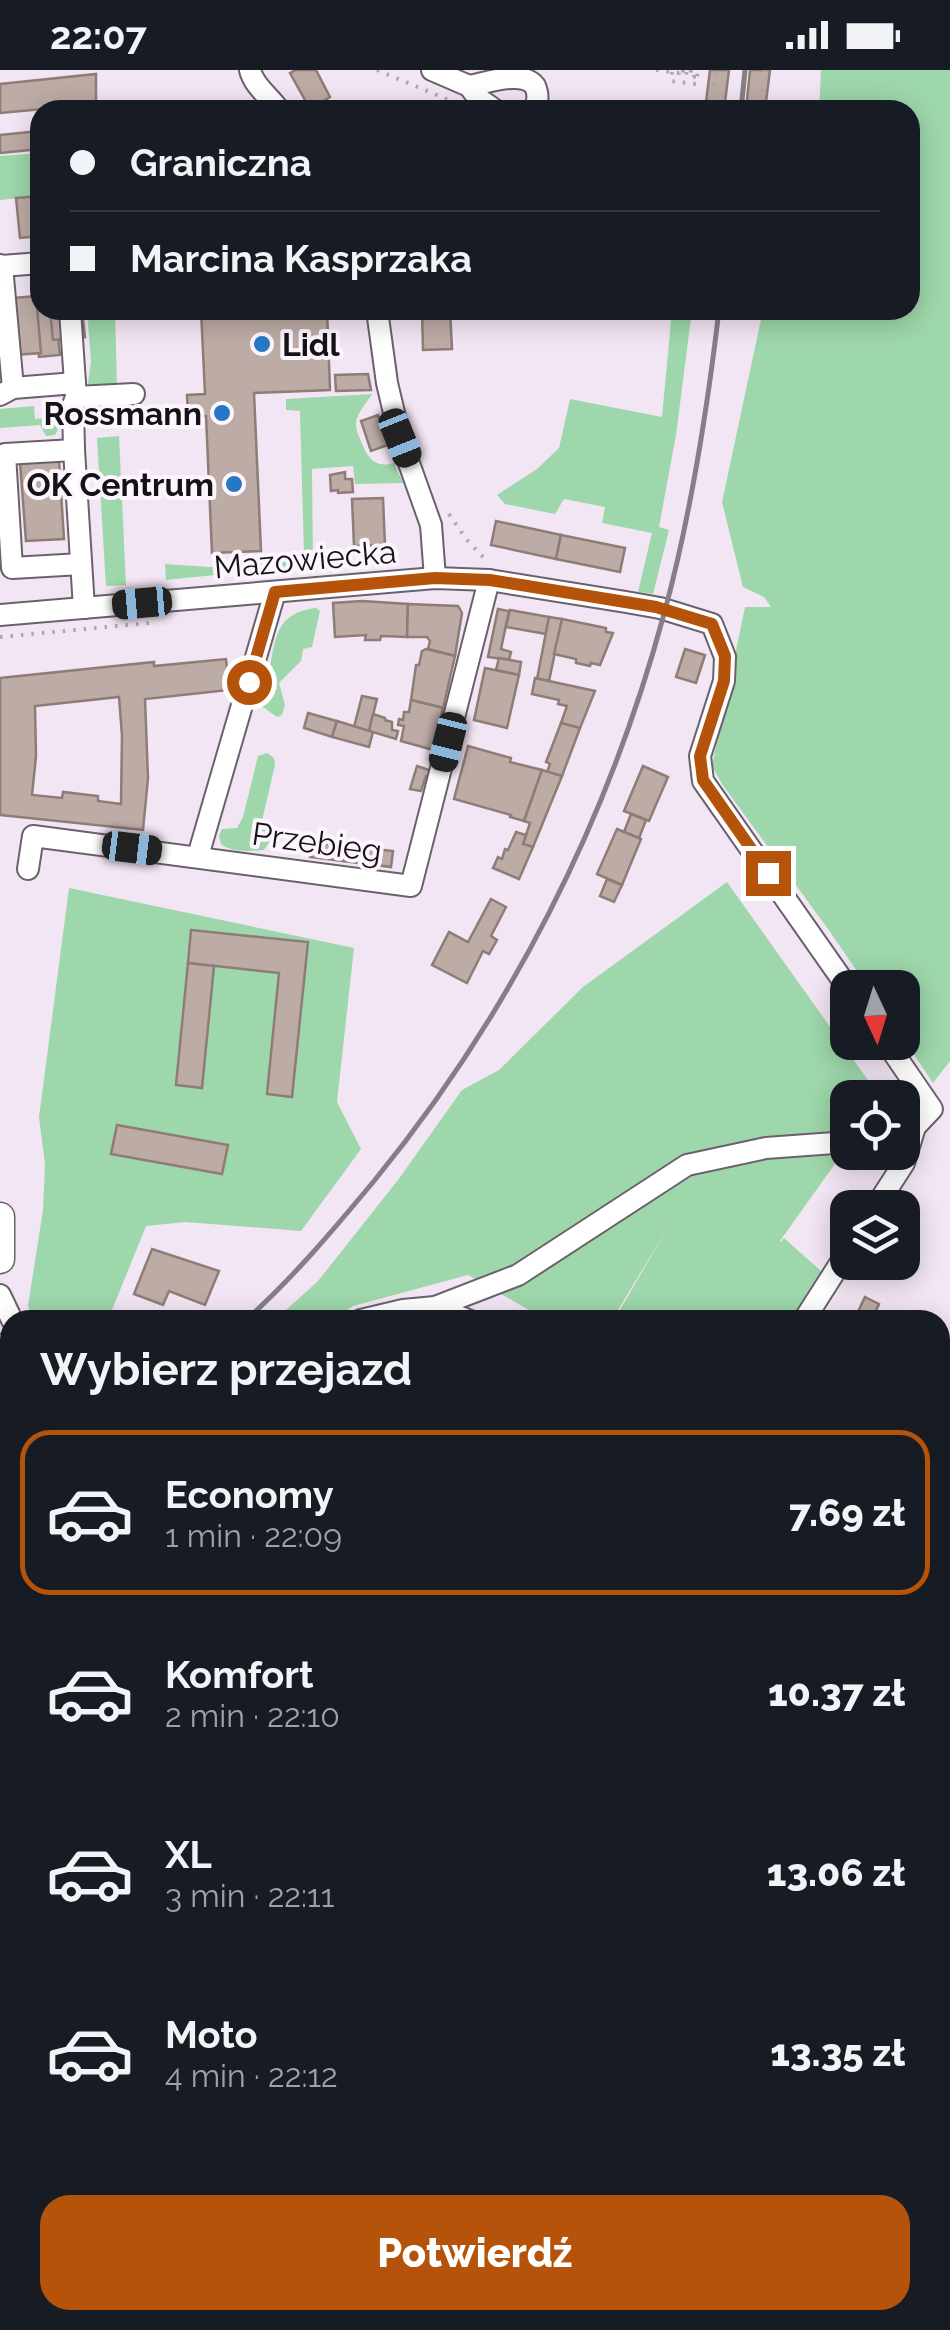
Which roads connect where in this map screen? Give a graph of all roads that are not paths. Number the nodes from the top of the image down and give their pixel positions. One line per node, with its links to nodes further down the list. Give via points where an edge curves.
1 (250, 70): 5 (street)
2 (262, 70): 6 (street)
3 (432, 70): 4 (street)
4 (469, 86): 7 (street); 8 (street, via 519,71 531,78)
5 (271, 100)
6 (272, 100)
7 (481, 100)
8 (538, 100)
9 (30, 264): 10 (street)
10 (1, 265): 14 (street)
11 (71, 320): 13 (street)
12 (378, 320): 19 (street, via 400,438 431,524)
13 (75, 390): 14 (street); 15 (street); 16 (street)
14 (6, 391)
15 (134, 394)
16 (74, 450): 17 (street); 17 (street, via 5,454 12,568)
17 (81, 564): 21 (street)
18 (494, 574): 19 (street, Mazowiecka); 23 (street, Przebieg, via 411,886); 25 (street, Mazowiecka, via 712,624 725,656 724,681 700,756 703,780)
19 (435, 578): 20 (street, Mazowiecka)
20 (275, 592): 21 (street, Mazowiecka); 23 (street)
21 (84, 608): 22 (street, Mazowiecka)
22 (0, 615)
23 (198, 856): 24 (street, via 33,836)
24 (28, 869)
25 (835, 970)
26 (920, 1092): 27 (street, via 932,1109)
27 (920, 1119)
28 (830, 1143): 32 (street, via 766,1148 688,1165 518,1275)
29 (0, 1217): 30 (main road)
30 (0, 1259)
31 (830, 1279): 35 (street)
32 (434, 1307): 33 (street); 34 (street)
33 (403, 1310)
34 (442, 1310)
35 (810, 1310)

